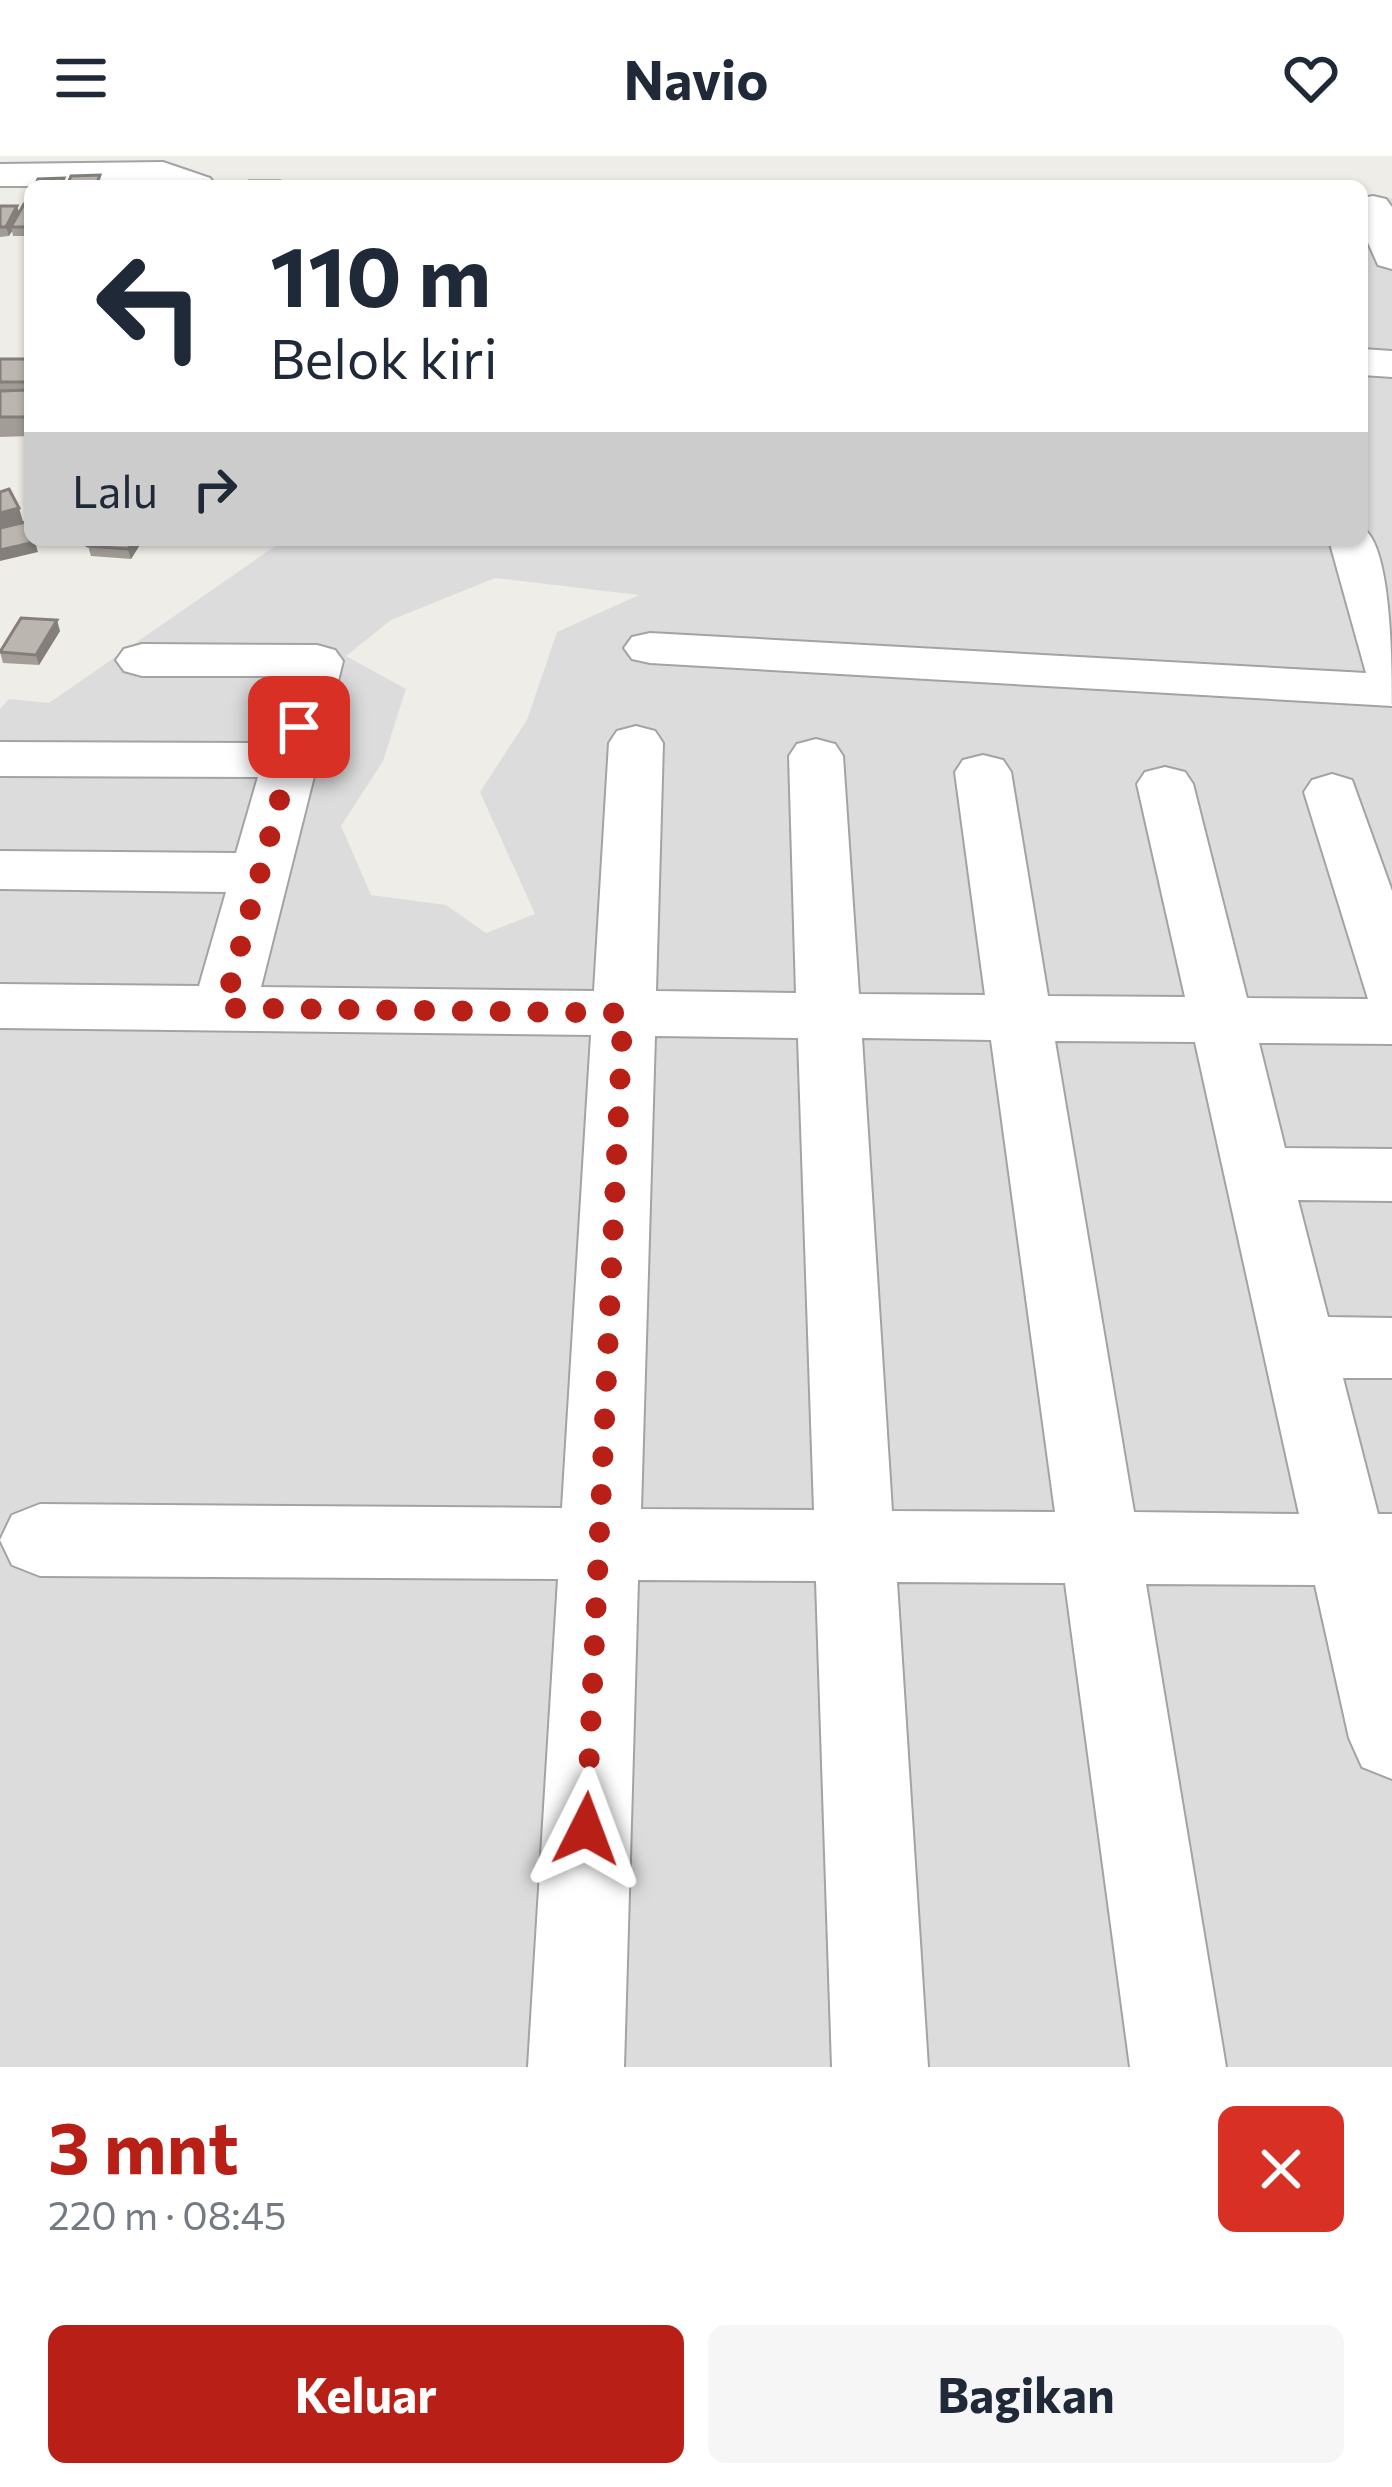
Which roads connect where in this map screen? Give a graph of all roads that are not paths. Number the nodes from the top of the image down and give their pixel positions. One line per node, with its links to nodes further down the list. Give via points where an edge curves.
1 (0, 175): 2 (street, via 164,173)
2 (182, 180)
3 (1373, 207): 4 (street)
4 (1392, 257)
5 (1355, 546): 8 (street)
6 (650, 648): 9 (street)
7 (142, 660): 13 (street, via 317,661)
8 (1392, 673)
9 (1392, 690)
10 (635, 743): 22 (street)
11 (816, 756): 23 (street)
12 (0, 759): 13 (street)
13 (290, 760): 18 (street)
14 (983, 772): 24 (street)
15 (1165, 784): 25 (street)
16 (1332, 792): 19 (street)
17 (0, 869): 18 (street)
18 (260, 873): 21 (street)
19 (1392, 988)
20 (0, 1006): 21 (street)
21 (224, 1008): 22 (street)
22 (623, 1013): 23 (street); 32 (street)
23 (829, 1016): 24 (street); 33 (street)
24 (1021, 1017): 25 (street); 34 (street)
25 (1221, 1020): 26 (street); 27 (street)
26 (1392, 1022)
27 (1257, 1174): 28 (street); 29 (street)
28 (1392, 1175)
29 (1299, 1347): 30 (street); 35 (street)
30 (1392, 1348)
31 (40, 1540): 32 (street)
32 (599, 1544): 33 (street); 37 (street)
33 (854, 1546): 34 (street); 38 (street)
34 (1100, 1548): 35 (street); 39 (street)
35 (1370, 1550): 36 (street)
36 (1392, 1738)
37 (576, 2067)
38 (880, 2067)
39 (1178, 2067)

